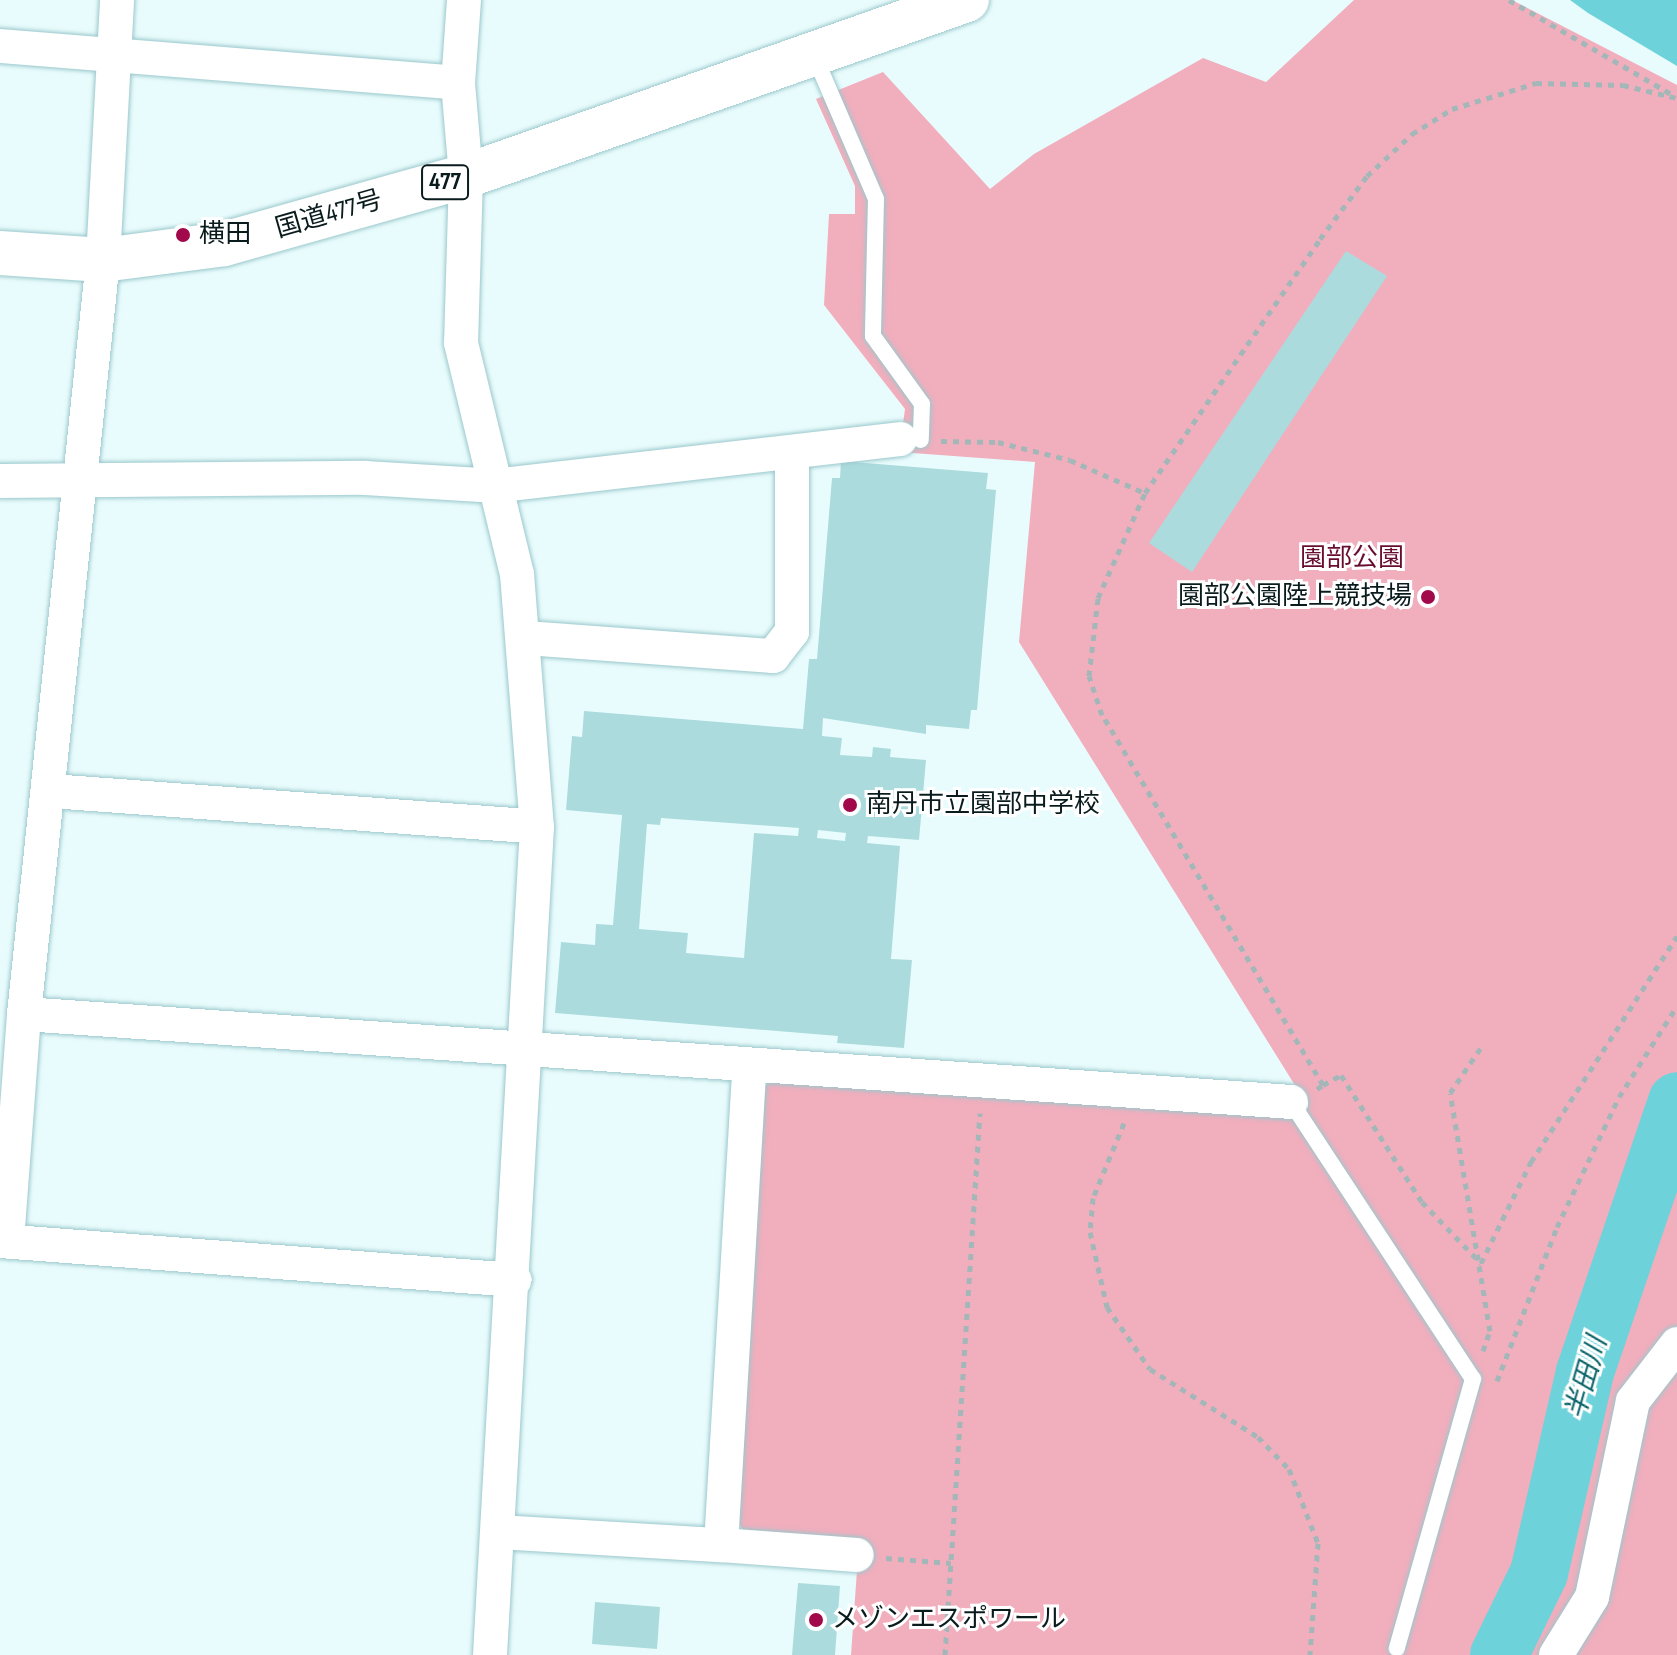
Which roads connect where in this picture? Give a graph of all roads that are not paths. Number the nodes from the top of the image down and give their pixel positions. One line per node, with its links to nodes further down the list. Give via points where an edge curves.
1 (117, 0): 8 (street)
2 (464, 0): 9 (street)
3 (927, 0): 5 (highway, 国道477号 / 477)
4 (967, 0): 5 (highway, 国道477号 / 477)
5 (874, 33): 7 (highway, 国道477号 / 477)
6 (0, 46): 8 (street)
7 (814, 54): 10 (highway, 国道477号 / 477); 13 (lane, via 876,199 873,336 922,404)
8 (116, 58): 9 (street); 12 (street)
9 (458, 83): 10 (street)
10 (466, 176): 12 (highway, 国道477号 / 477, via 224,244); 17 (street, via 461,343)
11 (0, 253): 12 (highway, 国道477号 / 477)
12 (103, 260): 16 (street)
13 (910, 440): 14 (street)
14 (792, 452): 17 (street); 18 (street, via 792,632 773,656)
15 (0, 481): 16 (street)
16 (79, 483): 17 (street, via 365,478); 19 (street)
17 (494, 486): 18 (street)
18 (526, 638): 20 (street)
19 (51, 791): 20 (street); 21 (street)
20 (537, 827): 22 (street)
21 (24, 1014): 22 (street); 25 (street)
22 (529, 1051): 23 (street); 26 (street)
23 (749, 1068): 24 (street); 29 (street)
24 (1291, 1102): 31 (lane, via 1473,1379)
25 (3, 1241): 26 (street)
26 (515, 1280): 28 (street)
27 (1677, 1344): 33 (street, via 1633,1401 1592,1597)
28 (499, 1532): 29 (street); 32 (street)
29 (721, 1545): 30 (street)
30 (857, 1555)
31 (1401, 1653)
32 (490, 1655)
33 (1556, 1655)

